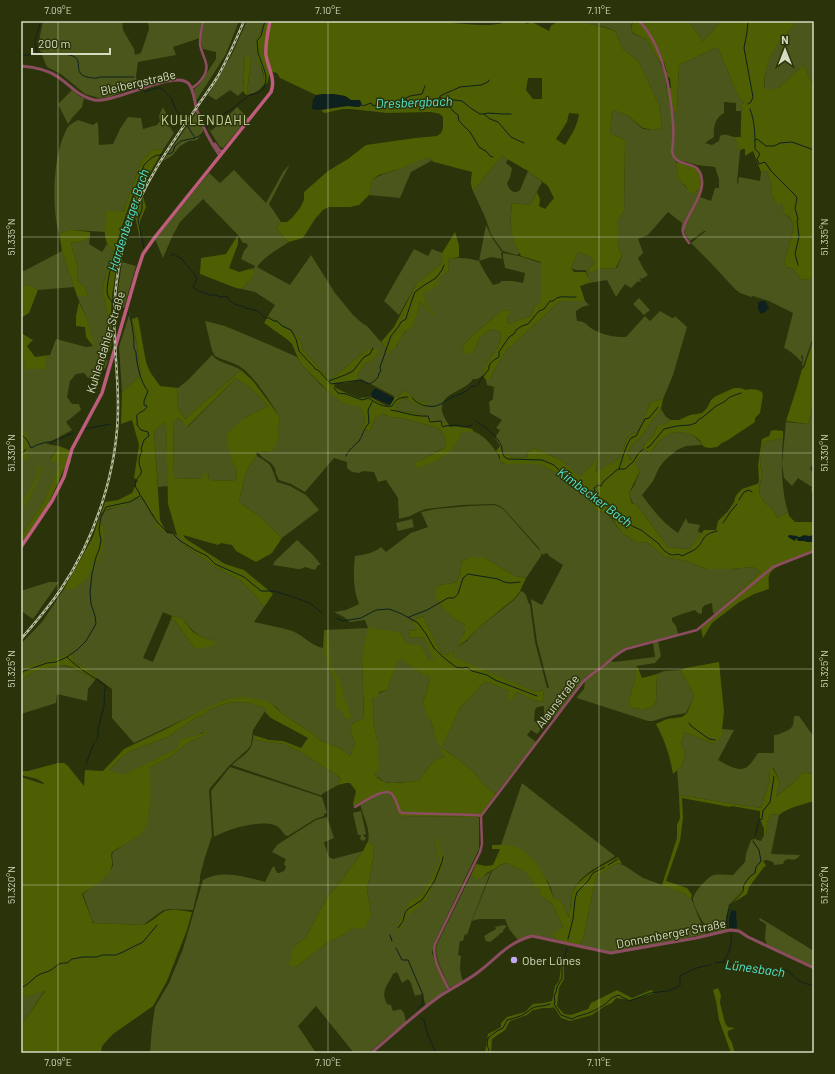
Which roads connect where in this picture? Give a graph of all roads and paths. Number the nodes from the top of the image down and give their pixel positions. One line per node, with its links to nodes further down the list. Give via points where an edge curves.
1 (203, 21): 5 (street, via 200,42 207,71 196,86)
2 (270, 21): 7 (main road, Kuhlendahler Straße, via 266,51 273,85 270,94)
3 (639, 21): 9 (street, via 657,48 668,78 673,156 676,160 696,166 701,174 700,195 683,227)
4 (21, 66): 5 (street, Bleibergstraße, via 51,72 83,96 98,101 146,86 177,80 186,81)
5 (191, 88): 6 (street, Bleibergstraße, via 196,108)
6 (208, 134): 7 (street, Bleibergstraße, via 217,148); 8 (street, Bleibergstraße)
7 (223, 152): 8 (main road, Kuhlendahler Straße)
8 (220, 156): 10 (main road, Kuhlendahler Straße, via 140,261 100,396 72,449 64,476 52,501)
9 (689, 243)
10 (21, 547)
11 (814, 551): 13 (street, Alaunstraße, via 773,567 697,630 621,651 590,675)
12 (355, 807): 13 (street, via 386,791 392,795 402,813)
13 (481, 816): 15 (street, via 480,852 434,949 435,959)
14 (814, 968): 15 (street, Donnenberger Straße, via 736,930 611,953 532,936 511,946 467,980)
15 (449, 990): 16 (street, Donnenberger Straße)
16 (371, 1053)

